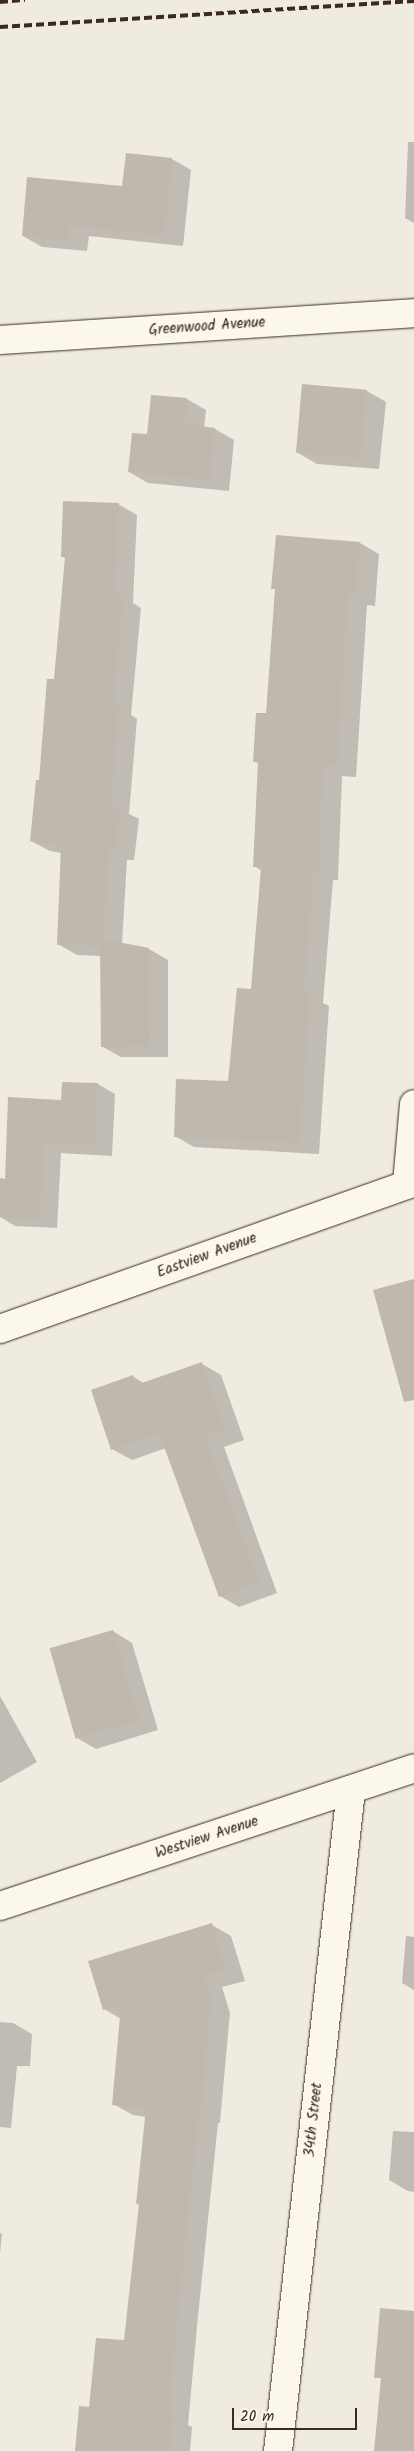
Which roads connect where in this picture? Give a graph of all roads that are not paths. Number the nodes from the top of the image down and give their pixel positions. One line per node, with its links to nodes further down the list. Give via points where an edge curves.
1 (414, 313): 2 (street, Greenwood Avenue)
2 (0, 340)
3 (414, 1104): 4 (street)
4 (410, 1183): 5 (street, Eastview Avenue)
5 (0, 1330)
6 (414, 1768): 7 (street, Westview Avenue)
7 (351, 1790): 8 (street, Westview Avenue); 9 (street, 34th Street)
8 (0, 1906)
9 (278, 2451)

